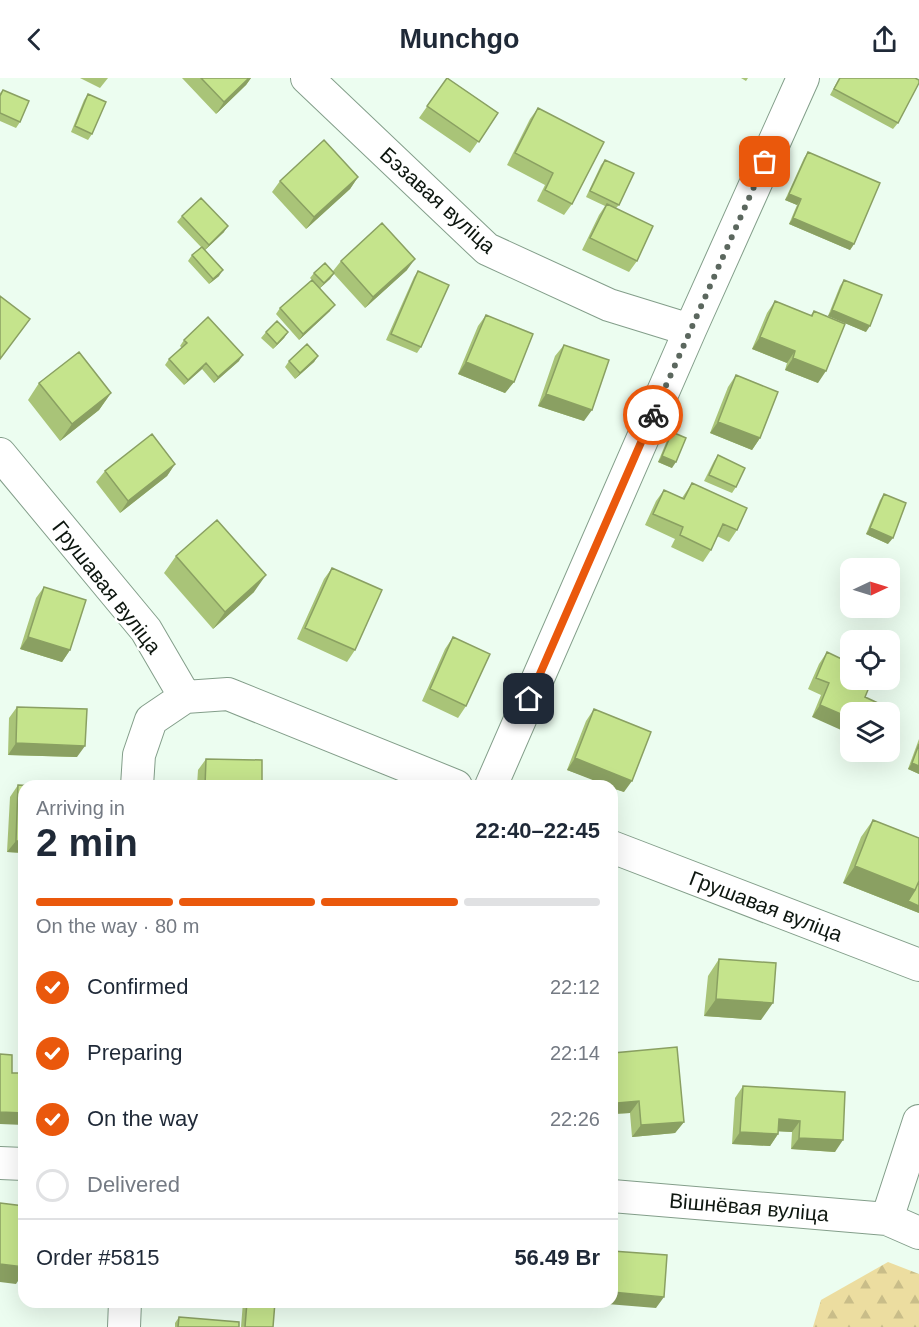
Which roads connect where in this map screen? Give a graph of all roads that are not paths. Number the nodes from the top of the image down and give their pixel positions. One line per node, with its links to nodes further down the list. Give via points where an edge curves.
1 (307, 78): 3 (street, Бэзавая вуліца, via 487,249 609,305)
2 (803, 78): 3 (street)
3 (690, 330): 8 (street)
4 (0, 454): 5 (street, Грушавая вуліца, via 146,630)
5 (185, 697): 6 (street, via 152,720 139,755); 7 (street, via 228,694)
6 (137, 780)
7 (441, 780)
8 (494, 780)
9 (618, 849): 10 (street, Грушавая вуліца)
10 (919, 965)
11 (919, 1121): 15 (street)
12 (0, 1163): 13 (street)
13 (18, 1164)
14 (618, 1197): 15 (street, Вішнёвая вуліца)
15 (887, 1219): 16 (street, Вішнёвая вуліца)
16 (919, 1233)
17 (124, 1308): 18 (street)
18 (124, 1327)

